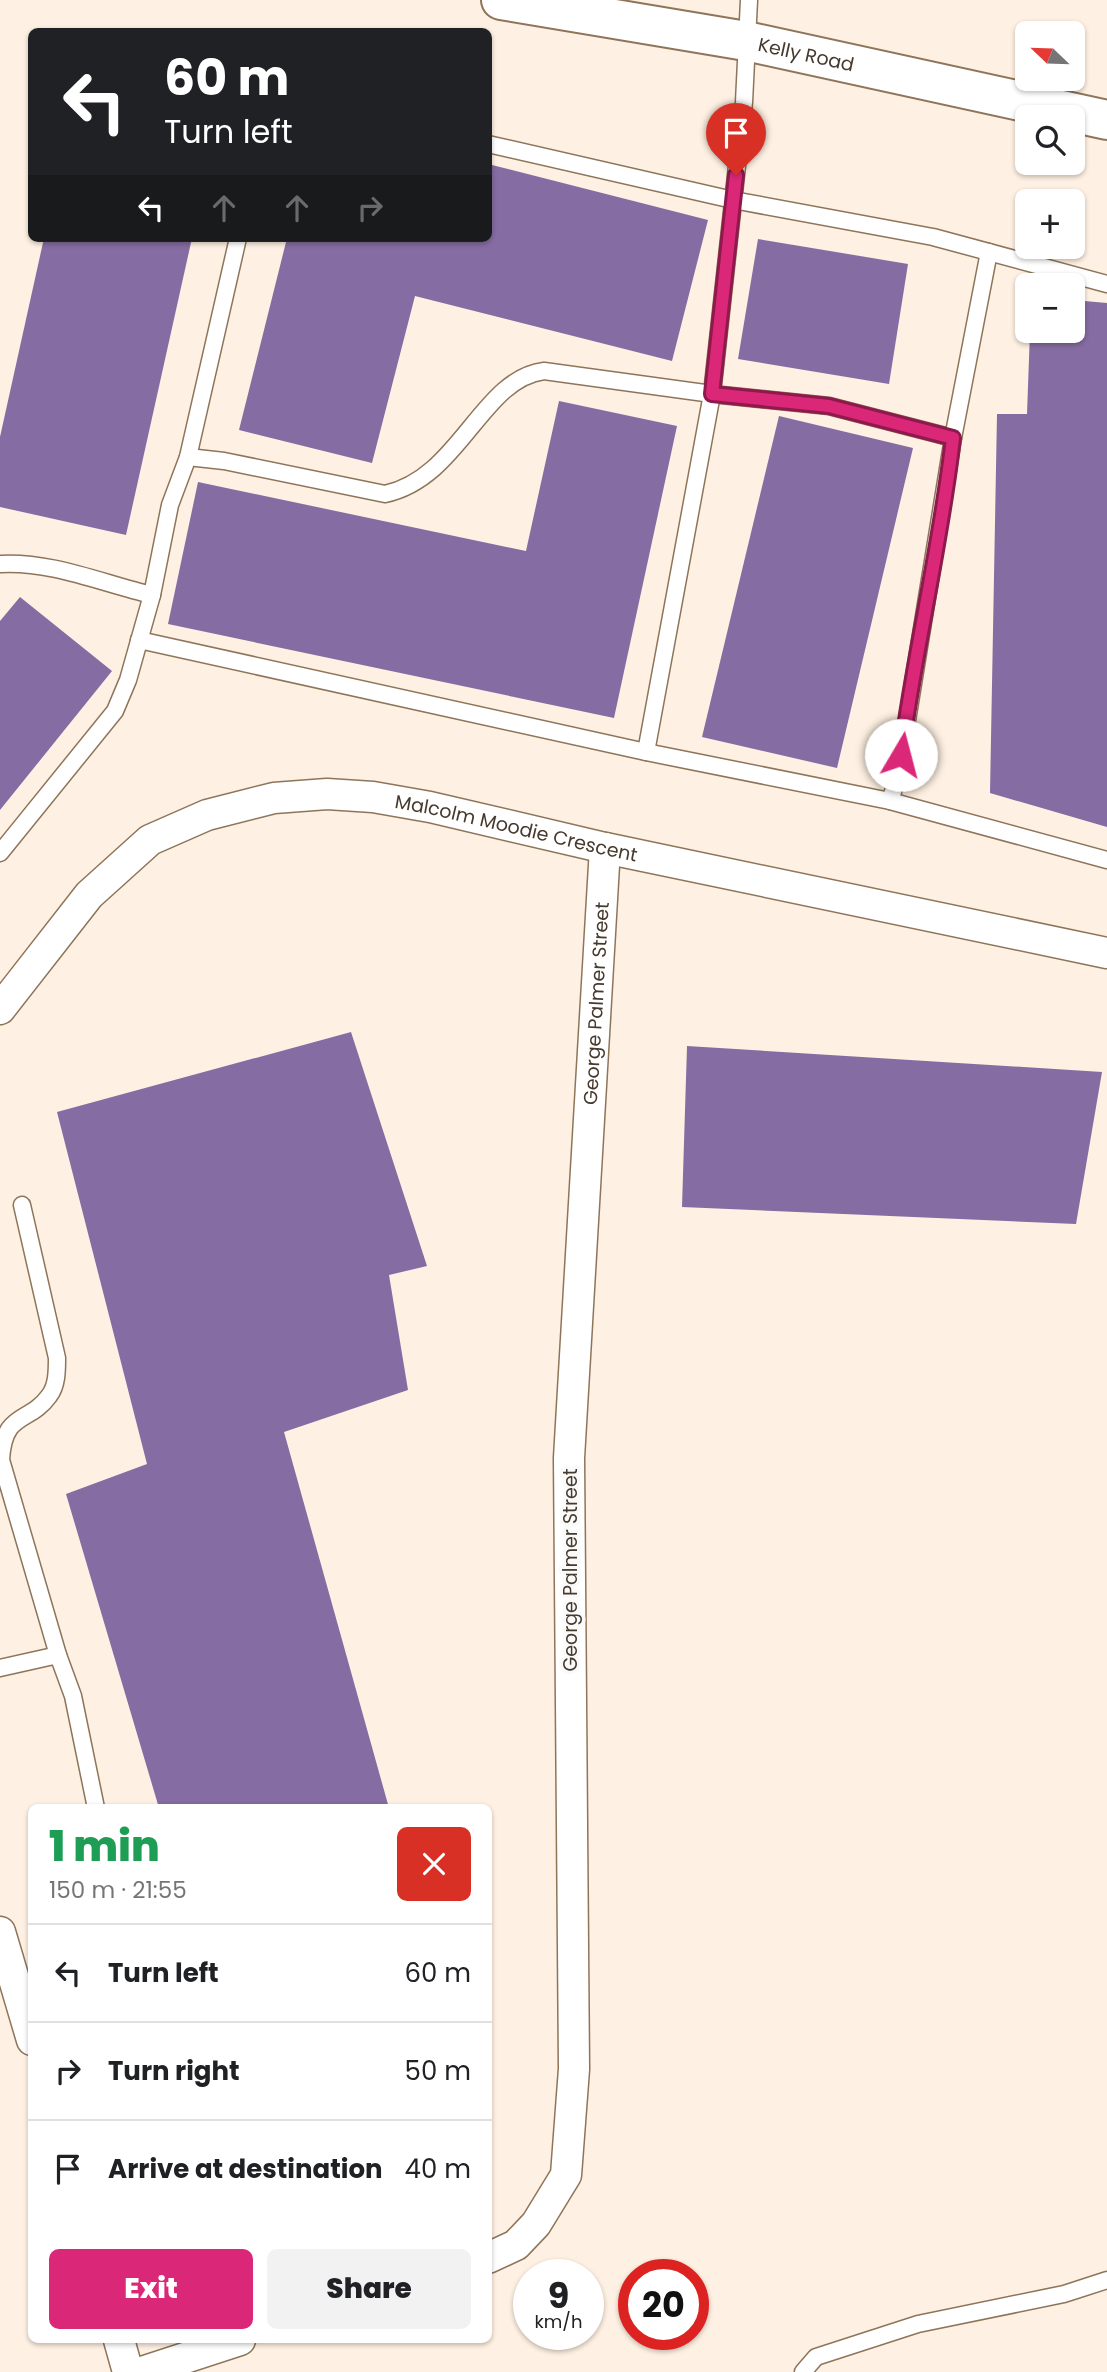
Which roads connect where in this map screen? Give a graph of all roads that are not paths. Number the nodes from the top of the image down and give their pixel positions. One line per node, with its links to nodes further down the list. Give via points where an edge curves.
1 (501, 0): 3 (street, Kelly Road)
2 (749, 0): 3 (lane)
3 (746, 41): 4 (street, Kelly Road); 6 (lane)
4 (1107, 120)
5 (492, 145): 6 (lane)
6 (733, 200): 8 (lane, via 933,237); 10 (lane)
7 (237, 242): 12 (lane)
8 (989, 252): 9 (lane); 11 (lane)
9 (1107, 284)
10 (712, 394): 11 (lane, via 829,406); 12 (lane, via 544,371 530,374 486,409 428,476 385,494); 16 (lane)
11 (953, 438): 17 (lane, via 898,776)
12 (188, 457): 14 (lane, via 170,505)
13 (0, 564): 14 (lane, via 54,568)
14 (152, 595): 15 (lane)
15 (139, 640): 16 (lane); 19 (lane, via 115,711)
16 (646, 752): 17 (lane)
17 (890, 801): 20 (lane)
18 (605, 848): 21 (street, Malcolm Moodie Crescent); 22 (street, Malcolm Moodie Crescent, via 373,797 274,798 207,815 132,853 66,921); 29 (street, George Palmer Street, via 569,1458 574,2069 566,2175 536,2224 516,2245)
19 (0, 853)
20 (1107, 860)
21 (1107, 953)
22 (0, 1009)
23 (22, 1205): 24 (lane, via 57,1358 57,1379 49,1397 13,1423 2,1442 1,1460)
24 (58, 1655): 25 (lane); 26 (lane, via 73,1696)
25 (0, 1668)
26 (95, 1804)
27 (0, 1934): 28 (street)
28 (28, 2027)
29 (492, 2256)
30 (1107, 2280): 35 (lane, via 1064,2294 918,2325 816,2357)
31 (119, 2343): 33 (street)
32 (231, 2343): 34 (street)
33 (128, 2372)
34 (142, 2372)
35 (803, 2372)

